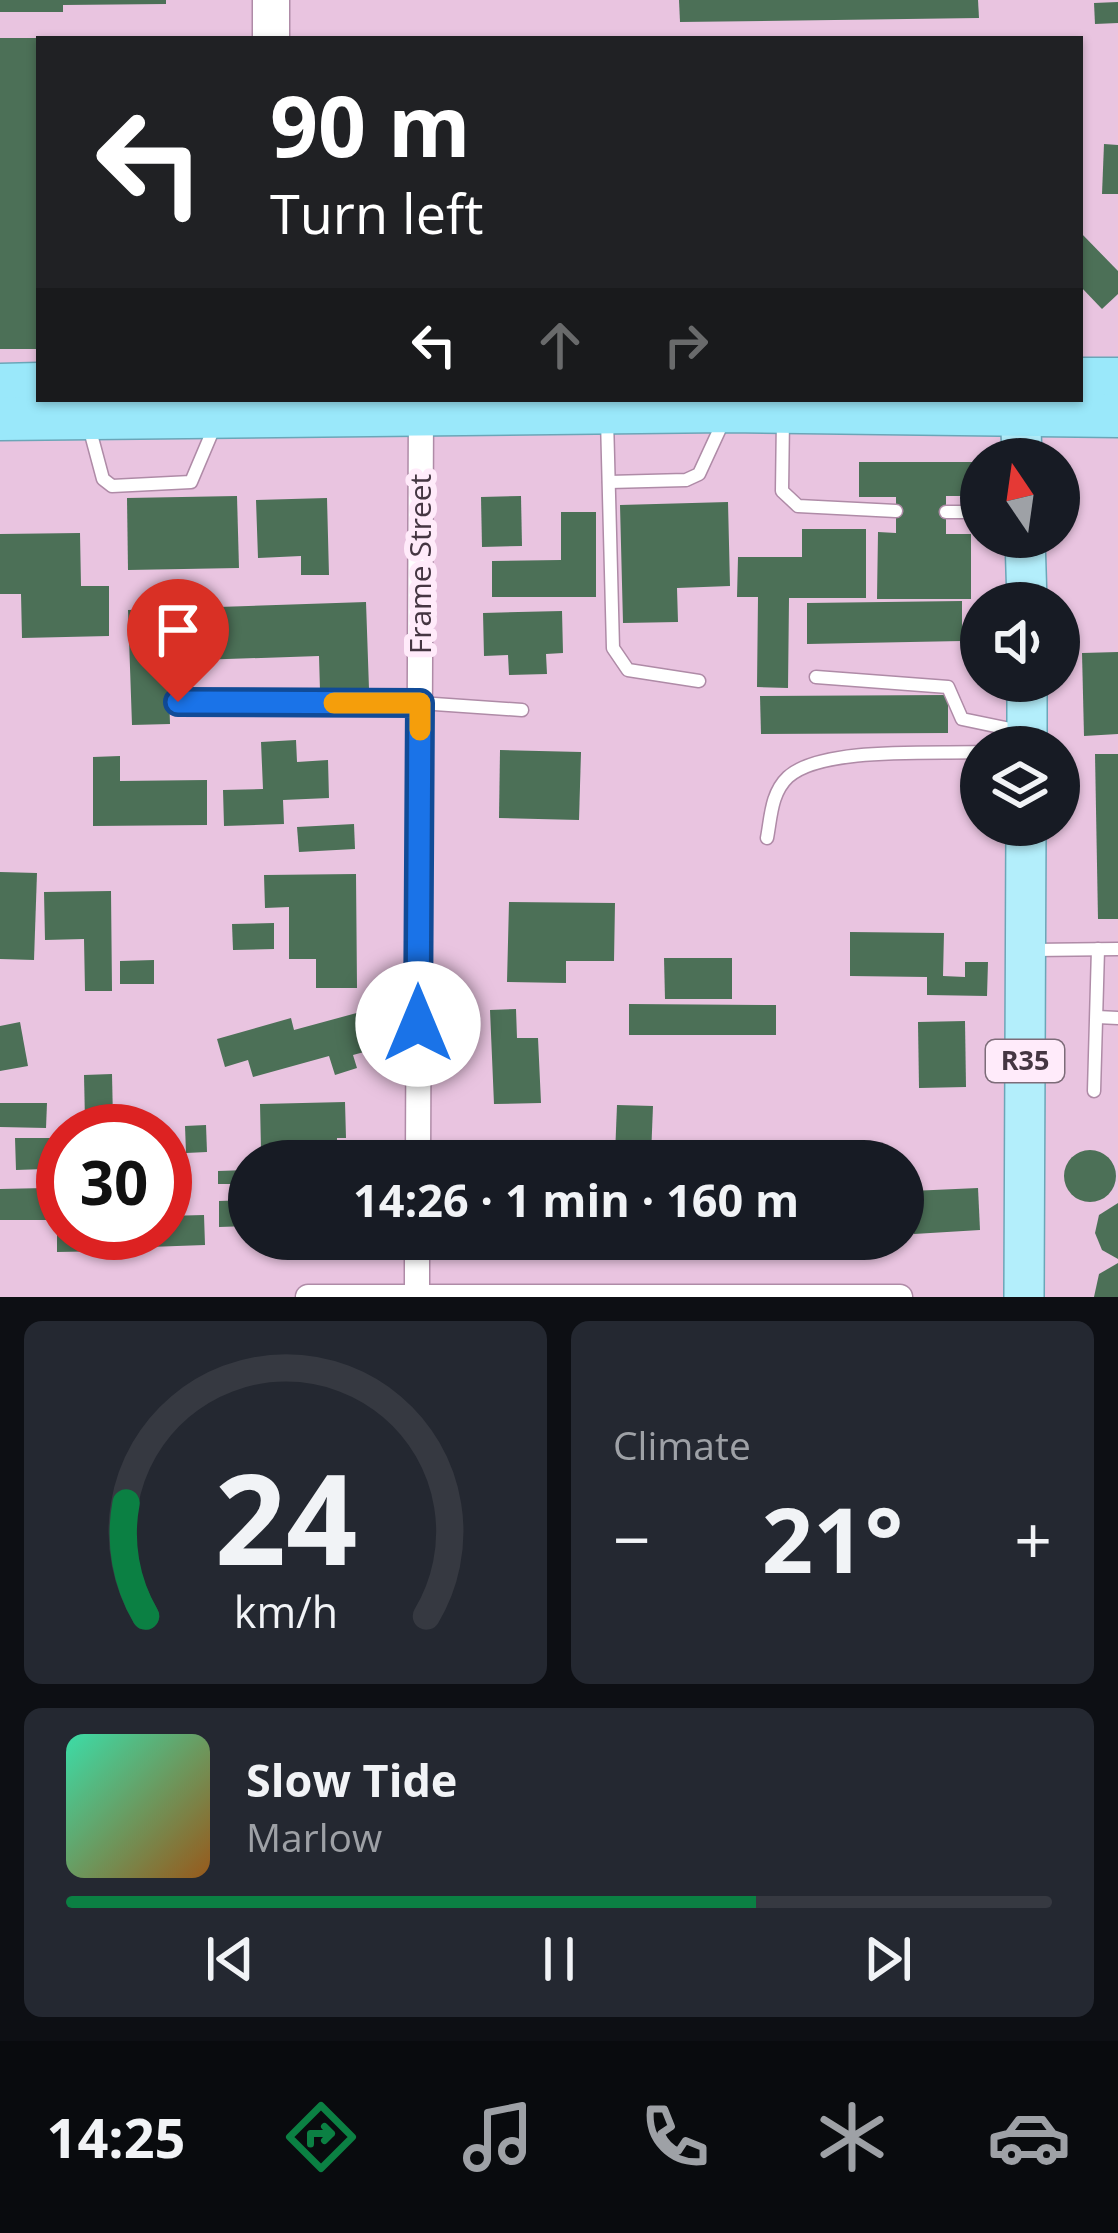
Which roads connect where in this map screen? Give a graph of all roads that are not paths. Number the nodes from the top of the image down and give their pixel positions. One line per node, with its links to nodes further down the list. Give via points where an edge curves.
1 (271, 0): 2 (main road)
2 (271, 36)
3 (1083, 379): 4 (highway)
4 (1118, 379)
5 (36, 384): 6 (highway)
6 (0, 385)
7 (421, 406): 9 (highway); 12 (highway); 25 (street, Frame Street)
8 (783, 406): 10 (highway); 11 (highway); 19 (lane, via 782,490 798,506)
9 (274, 407): 13 (highway)
10 (1020, 408): 14 (highway); 17 (main road)
11 (728, 411): 12 (highway); 18 (lane, via 699,474)
12 (606, 412): 18 (lane)
13 (218, 416): 15 (highway); 15 (lane, via 196,476 179,486 106,484)
14 (1118, 416)
15 (87, 417): 16 (highway)
16 (0, 418)
17 (1021, 438)
18 (610, 482): 23 (lane, via 613,649 628,670)
19 (896, 511)
20 (946, 512): 21 (lane)
21 (960, 512)
22 (816, 677): 27 (lane, via 948,687 962,719)
23 (699, 681)
24 (178, 702): 25 (lane)
25 (420, 703): 26 (lane); 37 (street, Frame Street)
26 (522, 710)
27 (984, 726)
28 (960, 753): 29 (lane, via 831,758 804,768 774,797)
29 (767, 838)
30 (1026, 846): 33 (main road, R35)
31 (1098, 949): 32 (lane); 33 (lane); 34 (lane)
32 (1118, 949)
33 (1026, 950): 42 (main road, R35)
34 (1097, 1017): 35 (lane); 36 (lane)
35 (1118, 1018)
36 (1094, 1091)
37 (418, 1140)
38 (418, 1260): 40 (street)
39 (308, 1297): 40 (street)
40 (417, 1297): 41 (street)
41 (900, 1297)
42 (1024, 1297)

